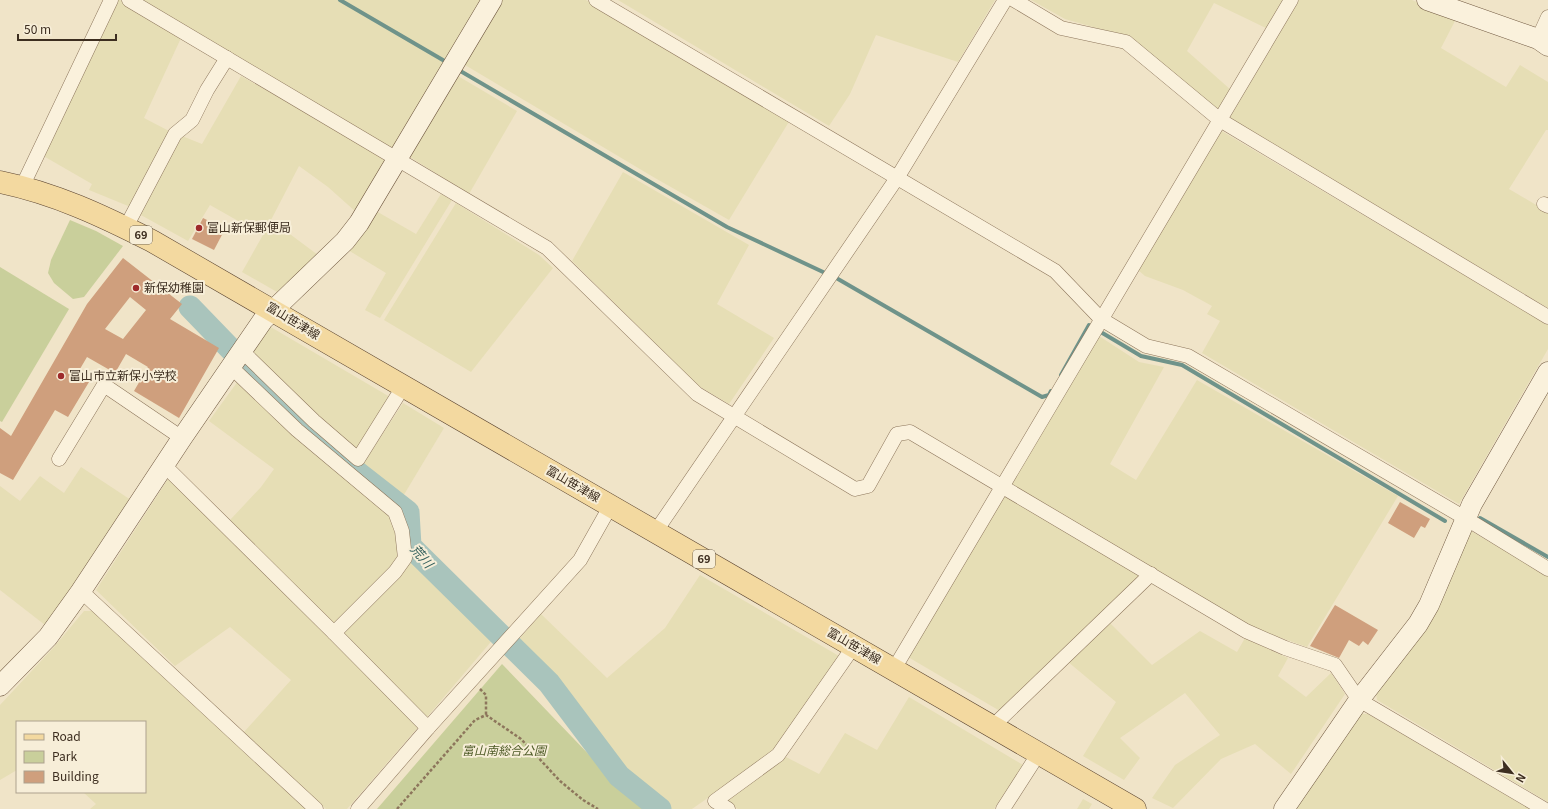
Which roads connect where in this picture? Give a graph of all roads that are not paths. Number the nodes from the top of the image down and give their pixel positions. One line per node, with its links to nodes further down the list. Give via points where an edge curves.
1 (111, 0): 16 (street)
2 (129, 0): 11 (street)
3 (492, 0): 13 (street)
4 (596, 0): 14 (street)
5 (1005, 0): 14 (street)
6 (1014, 0): 12 (street, via 1060,28 1126,42)
7 (1291, 0): 12 (street)
8 (1427, 0): 10 (street)
9 (1548, 17): 10 (street)
10 (1543, 42)
11 (227, 58): 13 (street); 17 (street, via 192,120 175,134)
12 (1220, 120): 19 (street); 20 (street)
13 (398, 159): 18 (street, via 345,241); 24 (street, via 547,248 697,394)
14 (896, 178): 20 (street, via 1055,270); 24 (street)
15 (0, 182): 16 (main road, 富山笹津線 / 69)
16 (22, 187): 17 (main road, 富山笹津線 / 69, via 70,202)
17 (126, 227): 18 (main road, 富山笹津線 / 69)
18 (273, 310): 21 (street, via 263,320); 23 (main road, 富山笹津線 / 69)
19 (1548, 317)
20 (1098, 326): 28 (street); 30 (street, via 1146,346 1188,356)
21 (237, 359): 23 (street, via 358,459); 25 (street); 35 (street, via 297,430 395,512 402,531 405,558 395,572)
22 (1548, 372): 30 (street)
23 (403, 387): 29 (main road, 富山笹津線 / 69)
24 (732, 417): 28 (street, via 855,489 868,486 897,434 910,432); 31 (street)
25 (182, 438): 26 (street, via 104,385); 27 (street)
26 (59, 459)
27 (164, 465): 34 (street); 35 (street)
28 (1002, 485): 33 (street); 37 (street)
29 (610, 505): 31 (main road, 富山笹津線 / 69); 41 (street, via 580,560)
30 (1465, 518): 32 (street); 39 (street, via 1429,605 1418,624)
31 (656, 531): 36 (main road, 富山笹津線 / 69)
32 (1548, 569)
33 (1151, 574): 39 (street, via 1246,631 1335,665); 40 (street)
34 (81, 591): 38 (street, via 48,637); 43 (street)
35 (334, 633): 41 (street)
36 (854, 646): 37 (main road, 富山笹津線 / 69); 45 (street, via 778,755 715,801)
37 (894, 669): 40 (main road, 富山笹津線 / 69)
38 (0, 686)
39 (1359, 700): 48 (street); 49 (street)
40 (993, 726): 42 (main road, 富山笹津線 / 69)
41 (428, 728): 44 (street)
42 (1039, 753): 46 (street); 47 (main road, 富山笹津線 / 69)
43 (316, 809)
44 (358, 809)
45 (728, 809)
46 (1003, 809)
47 (1135, 809)
48 (1284, 809)
49 (1544, 809)

